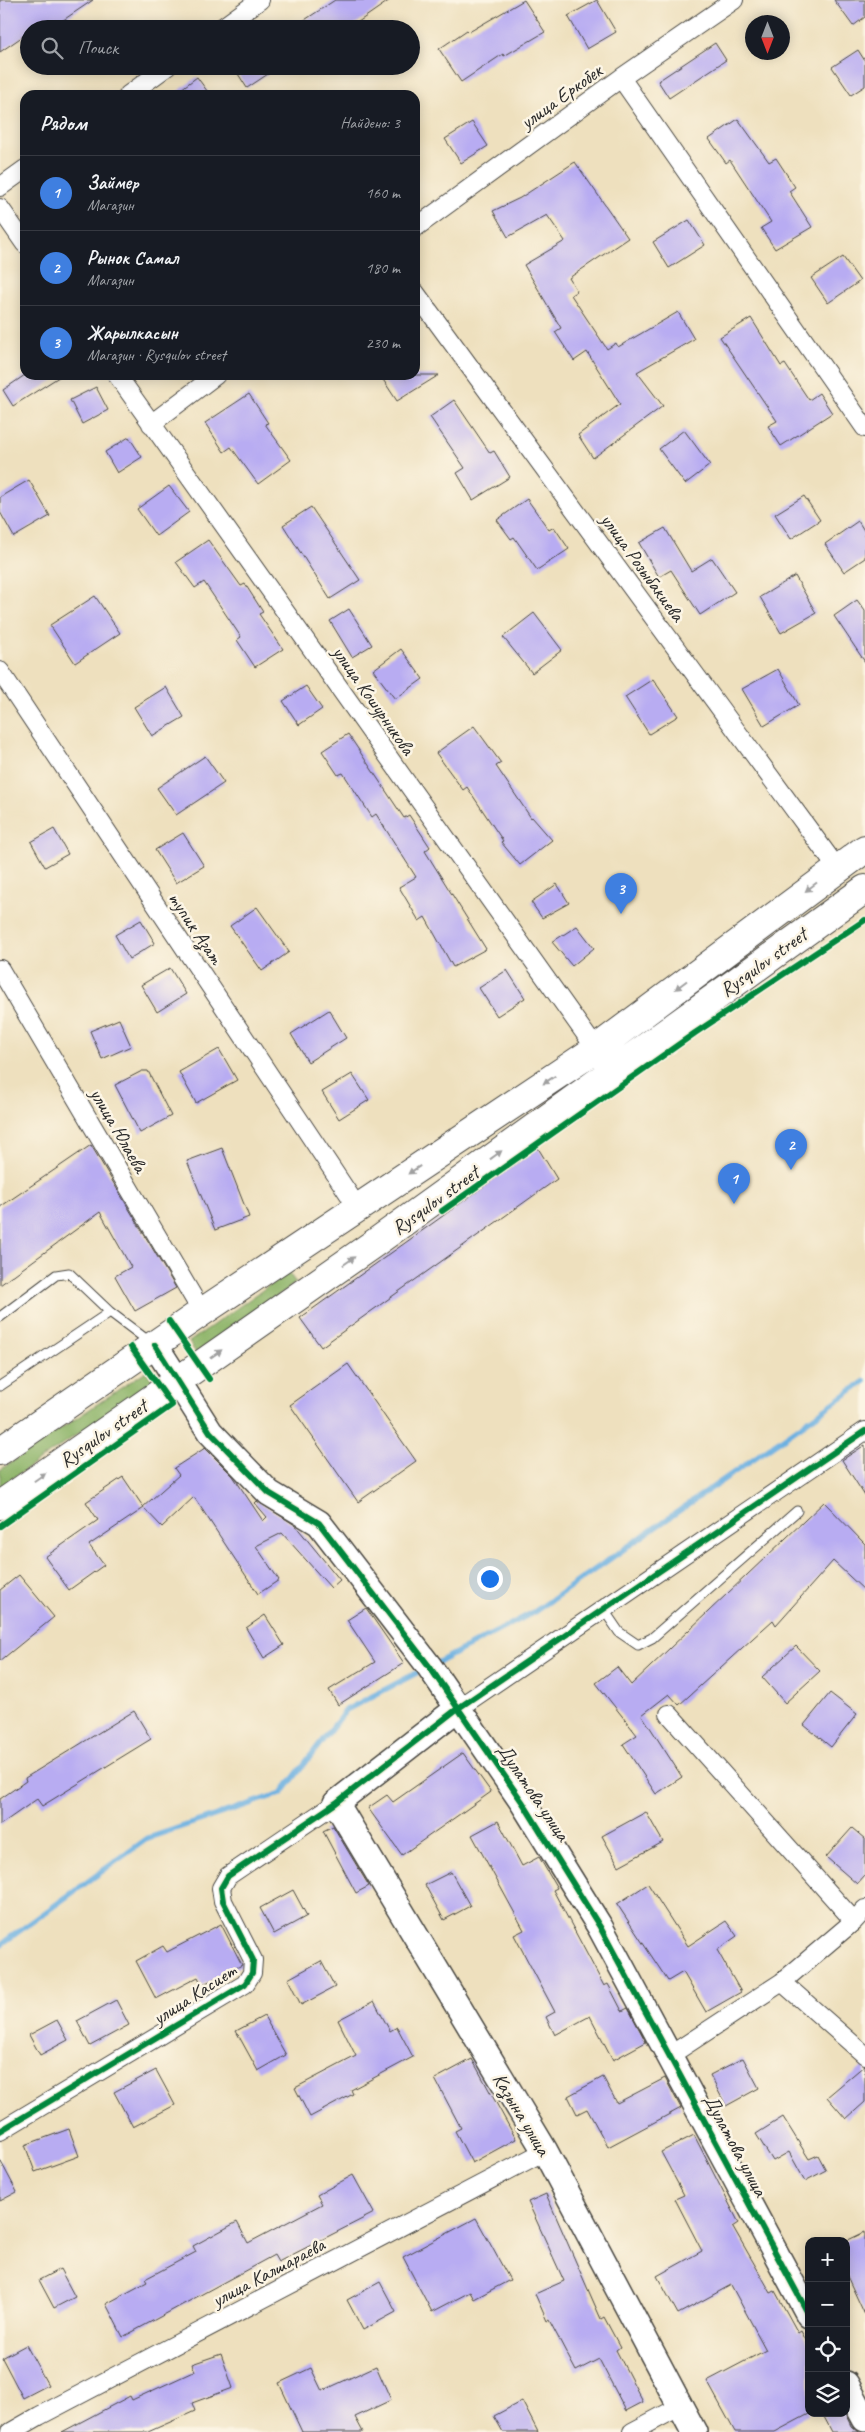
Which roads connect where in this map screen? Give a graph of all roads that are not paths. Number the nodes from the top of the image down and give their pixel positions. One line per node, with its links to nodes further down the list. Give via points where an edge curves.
1 (260, 0): 3 (street)
2 (734, 0): 5 (street, улица Еркобек)
3 (232, 20)
4 (156, 75): 6 (street)
5 (621, 78): 10 (street, улица Еркобек); 16 (street)
6 (135, 90)
7 (20, 173): 8 (street)
8 (0, 187)
9 (0, 208): 11 (street)
10 (420, 224)
11 (20, 237)
12 (420, 299): 19 (street, улица Розыбакиева)
13 (120, 380): 15 (street, улица Кошурникова)
14 (209, 380): 15 (street)
15 (151, 424): 22 (street, улица Кошурникова)
16 (865, 428)
17 (0, 671): 23 (street, тупик Азат)
18 (865, 849): 19 (main road, Rysqulov street)
19 (837, 868): 22 (main road, Rysqulov street, one-way to 22)
20 (865, 889): 28 (main road, Rysqulov street, one-way to 20, via 376,1242)
21 (0, 969): 25 (street, улица Юлаева)
22 (596, 1049): 23 (main road, Rysqulov street, one-way to 23)
23 (358, 1208): 25 (main road, Rysqulov street)
24 (110, 1312): 26 (lane, via 69,1273 56,1275); 27 (lane); 29 (lane)
25 (202, 1312): 27 (main road, Rysqulov street)
26 (0, 1318)
27 (155, 1345): 28 (street, Дулатова улица); 31 (main road, Rysqulov street)
28 (177, 1381): 32 (main road, Rysqulov street, one-way to 28); 35 (street, Дулатова улица, via 210,1432 269,1493 319,1523 429,1666)
29 (0, 1386)
30 (865, 1431): 34 (street)
31 (0, 1451)
32 (0, 1505)
33 (798, 1511): 34 (lane, via 652,1638 638,1645 619,1632)
34 (604, 1610): 35 (street)
35 (457, 1709): 37 (street); 41 (street, Дулатова улица, via 523,1803 600,1926)
36 (669, 1714): 38 (street)
37 (336, 1803): 42 (street, улица Касиет, via 228,1876 221,1888 223,1901 253,1960 252,1973 245,1984); 43 (street, Казына улица)
38 (860, 1915): 39 (street)
39 (782, 1982): 40 (street); 41 (street)
40 (865, 2055)
41 (669, 2056): 44 (street, Дулатова улица)
42 (0, 2131)
43 (546, 2152): 46 (street, Казына улица); 48 (street, улица Калшараева)
44 (805, 2308)
45 (850, 2391): 47 (street)
46 (682, 2406): 49 (street); 50 (street, Казына улица)
47 (865, 2419)
48 (11, 2432)
49 (632, 2432)
50 (694, 2432)

